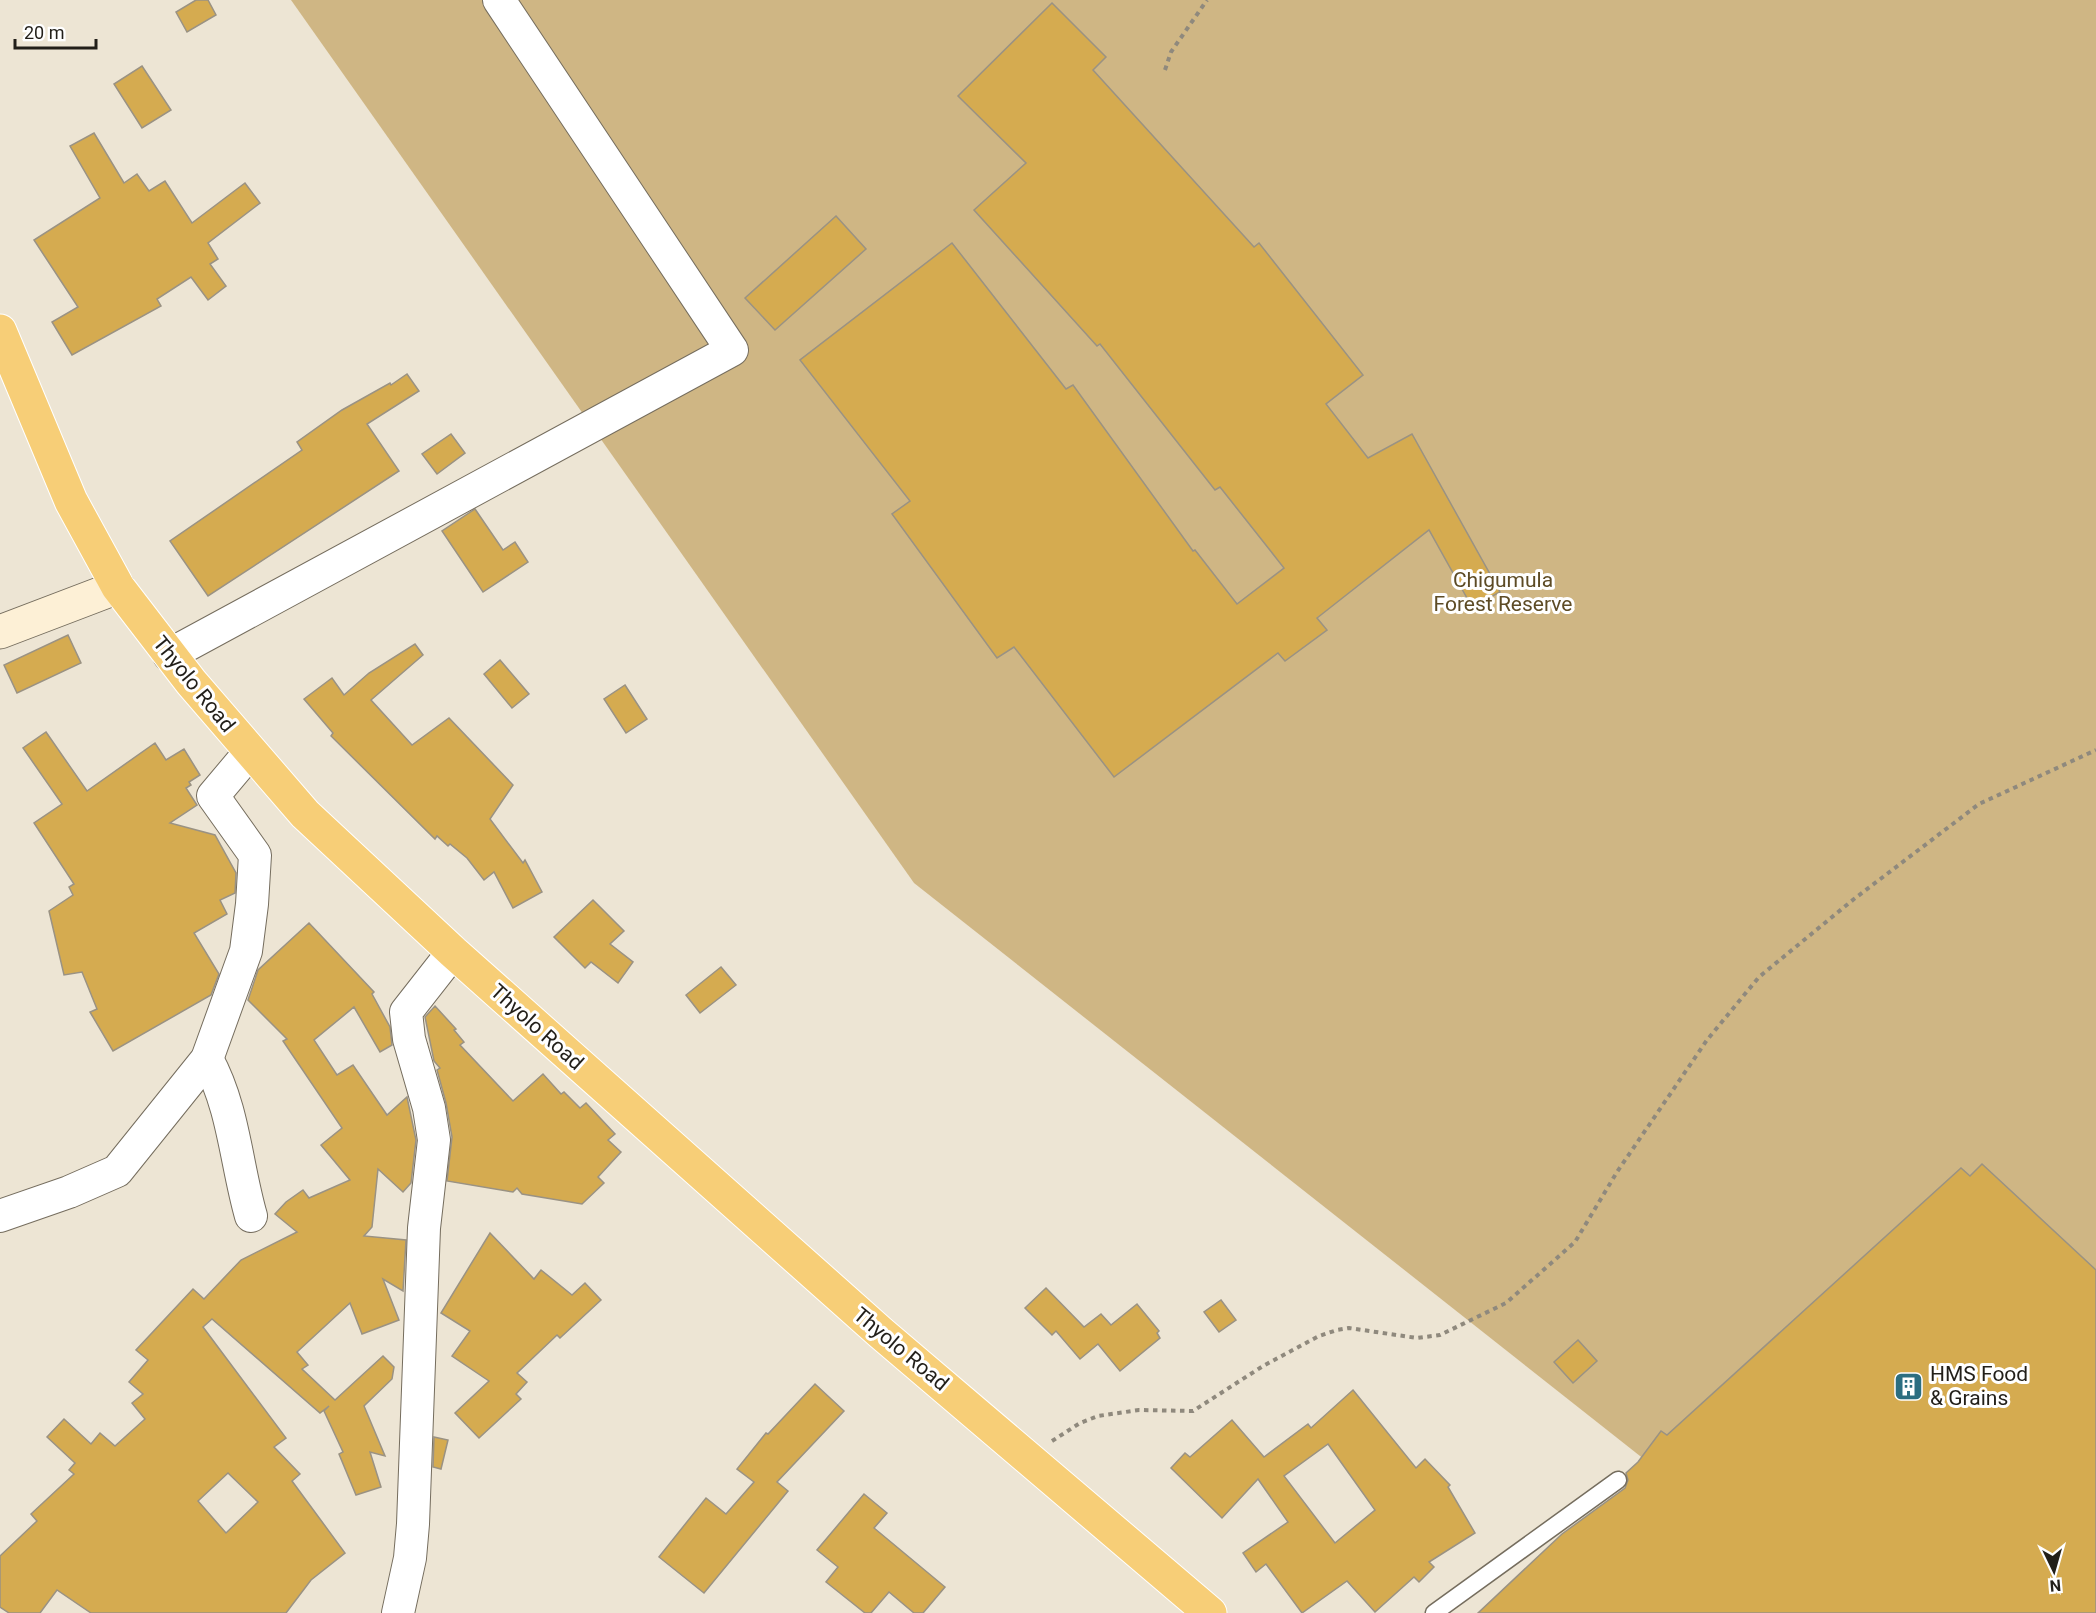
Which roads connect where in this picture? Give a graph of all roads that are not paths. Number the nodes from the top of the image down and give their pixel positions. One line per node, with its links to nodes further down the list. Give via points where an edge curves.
1 (499, 0): 5 (street, via 732,350)
2 (0, 331): 3 (highway, Thyolo Road, via 71,501)
3 (118, 587): 4 (street); 5 (highway, Thyolo Road)
4 (0, 632)
5 (169, 655): 6 (highway, Thyolo Road)
6 (250, 752): 7 (highway, Thyolo Road, via 305,814); 8 (street, via 213,796 255,855 246,951)
7 (453, 952): 12 (street, via 406,1012 408,1038 429,1108 434,1140 424,1228 413,1524); 13 (highway, Thyolo Road, via 881,1333)
8 (207, 1059): 9 (street, via 117,1171); 10 (street, via 231,1120)
9 (0, 1216)
10 (251, 1216)
11 (1618, 1480): 14 (lane)
12 (398, 1613)
13 (1210, 1613)
14 (1434, 1613)

